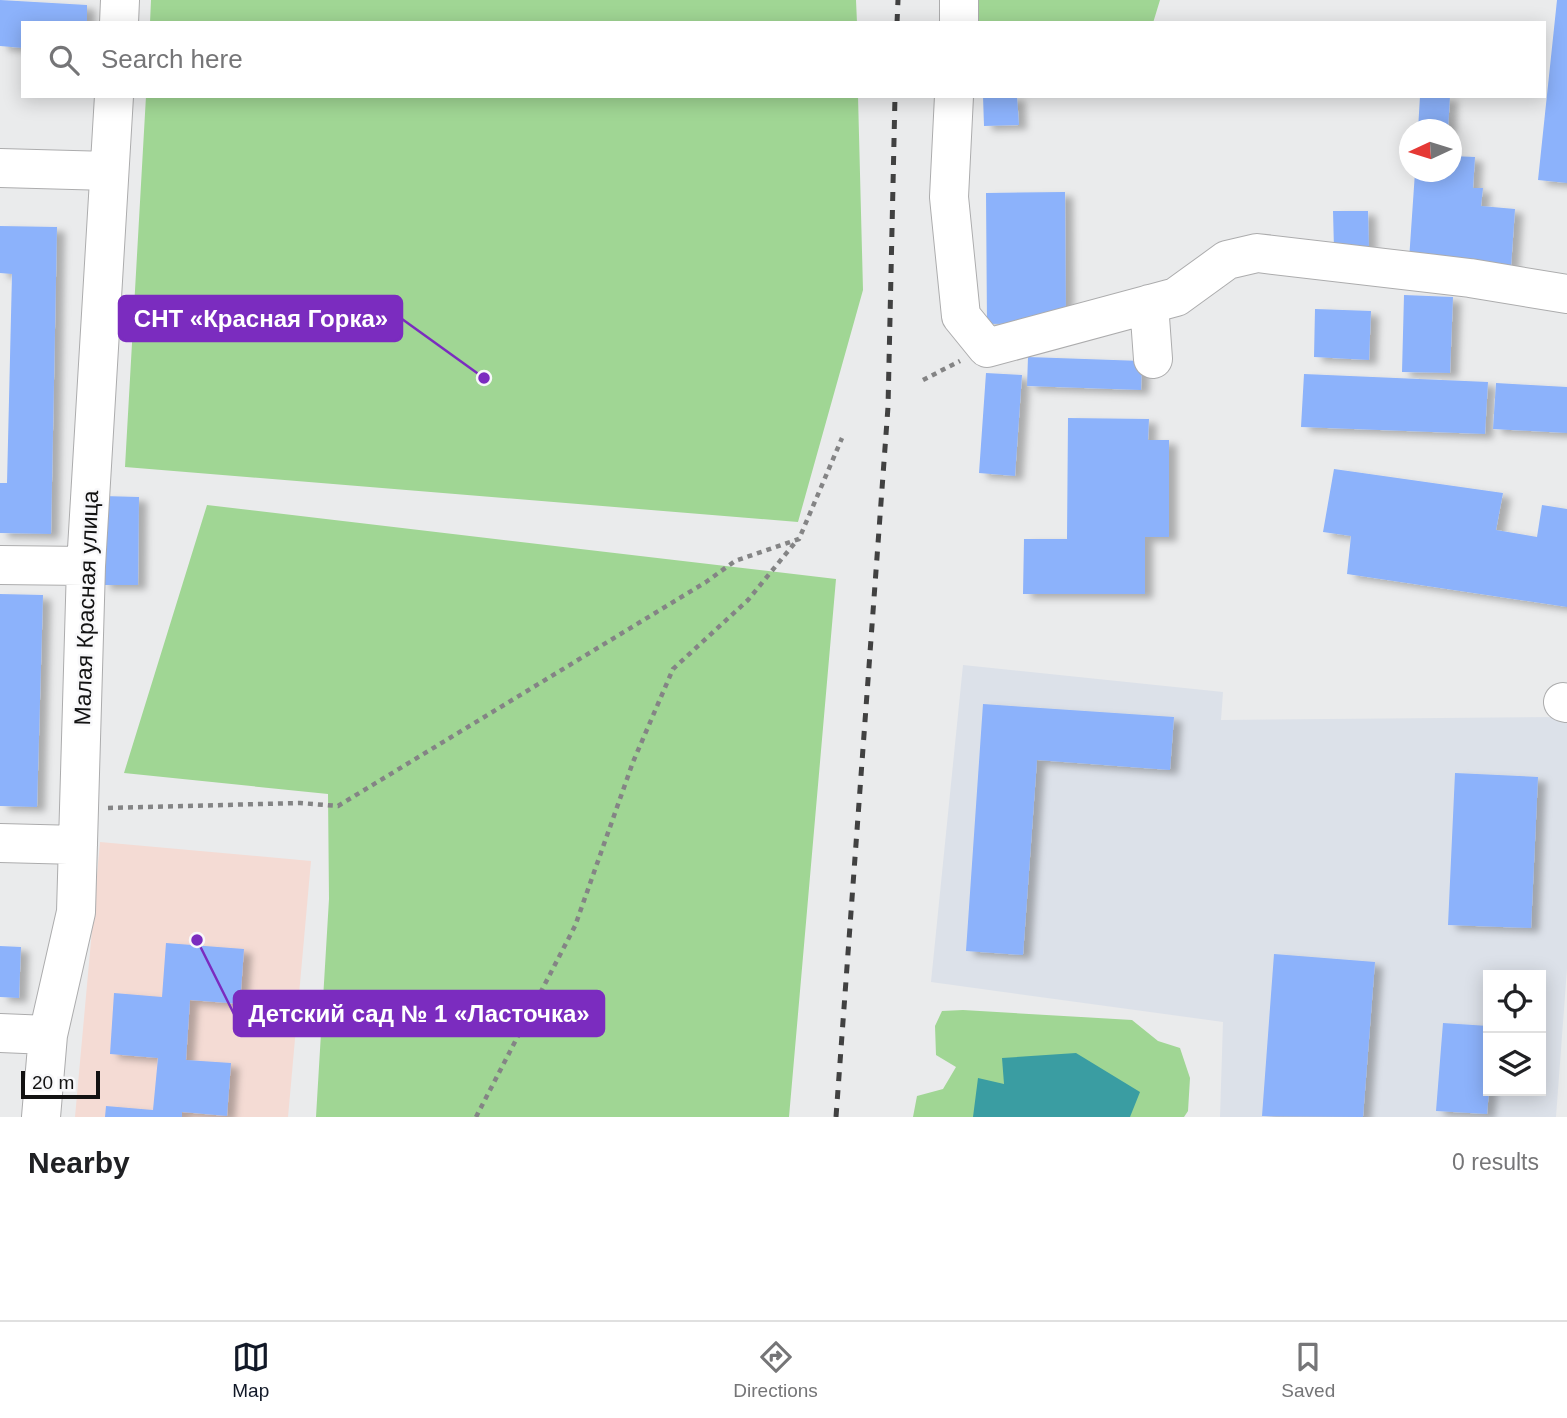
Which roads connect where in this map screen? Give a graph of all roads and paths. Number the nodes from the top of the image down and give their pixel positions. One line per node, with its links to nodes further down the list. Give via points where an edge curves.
1 (120, 0): 3 (street)
2 (959, 0): 4 (street)
3 (119, 21)
4 (959, 21)
5 (114, 98): 8 (street, Малая Красная улица)
6 (954, 98): 10 (street, via 949,197 961,316 987,348)
7 (0, 169): 8 (street)
8 (109, 171): 15 (street, Малая Красная улица)
9 (1567, 294): 10 (street, via 1257,253 1227,260 1176,297)
10 (1149, 304): 11 (street)
11 (1153, 359)
12 (842, 438): 13 (path)
13 (799, 538): 16 (path, via 735,561 338,806 300,803); 21 (path, via 748,600 673,669 633,762 575,926)
14 (0, 565): 15 (street)
15 (86, 566): 16 (street, Малая Красная улица)
16 (78, 827): 17 (street); 19 (street, Малая Красная улица, via 76,912)
17 (0, 843)
18 (0, 1033): 19 (street)
19 (48, 1035): 20 (street, Малая Красная улица)
20 (41, 1117)
21 (476, 1117)

